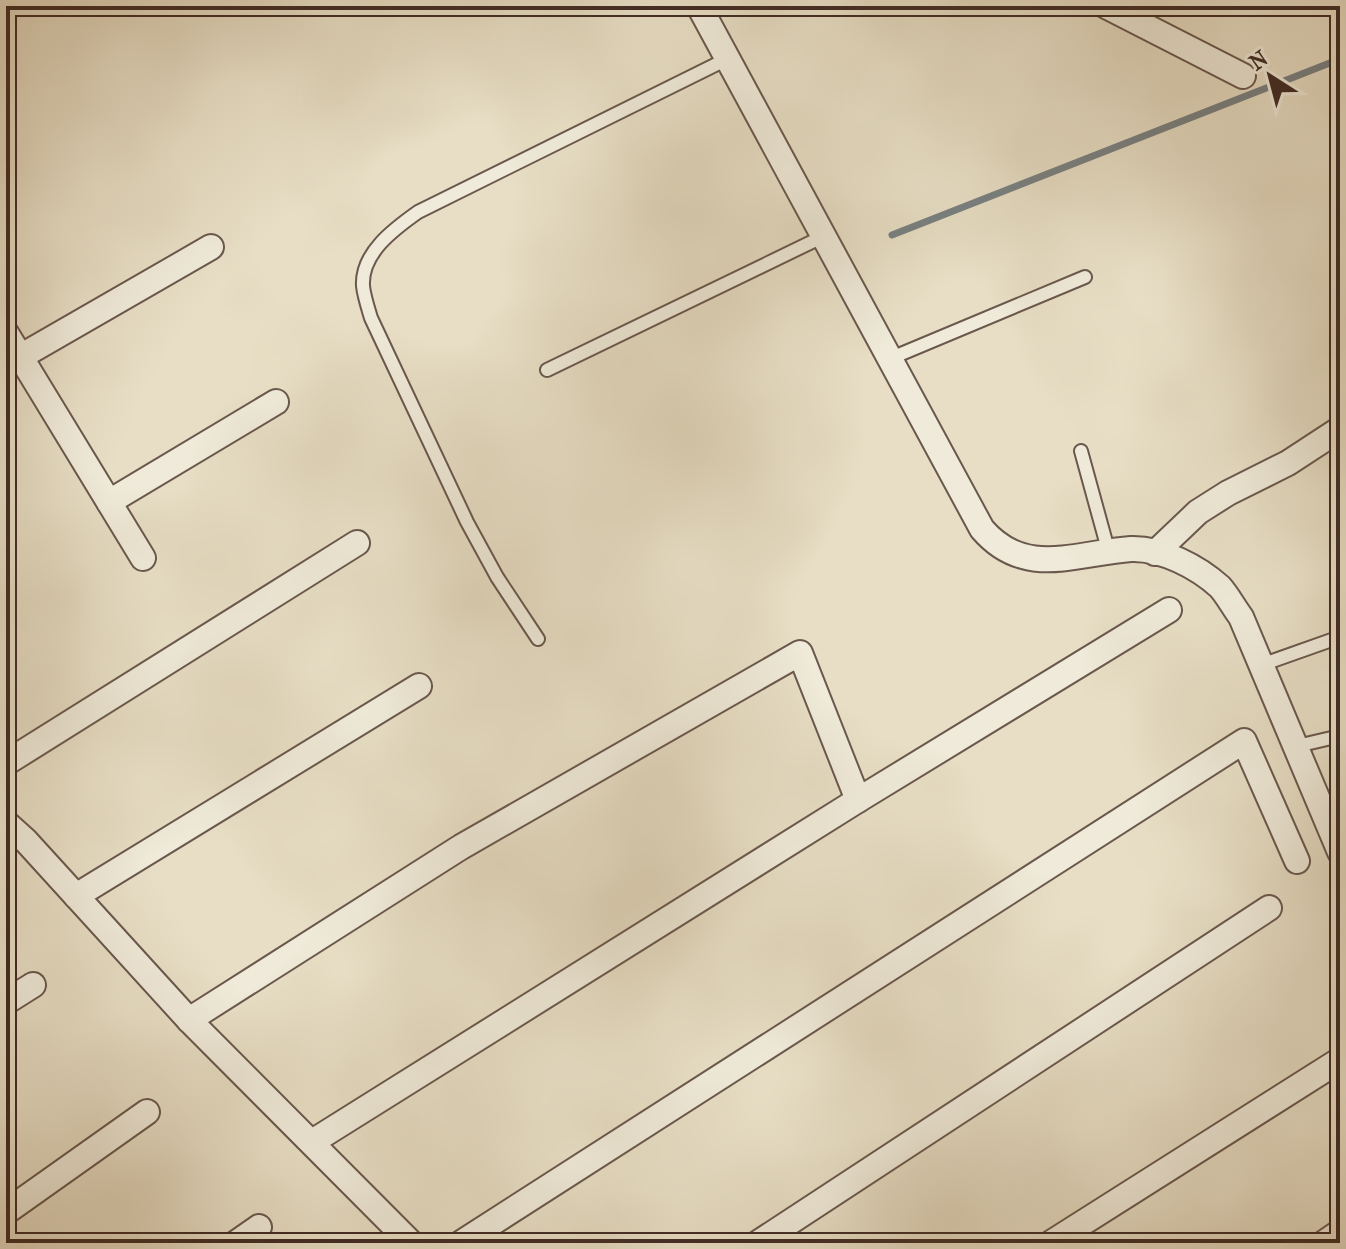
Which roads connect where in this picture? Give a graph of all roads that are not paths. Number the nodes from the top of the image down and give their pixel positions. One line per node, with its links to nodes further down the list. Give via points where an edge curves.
1 (699, 6): 3 (street)
2 (1106, 6): 4 (street)
3 (727, 59): 5 (street); 22 (lane, via 418,212 390,233 368,260 363,284 371,318 467,522)
4 (1243, 76)
5 (822, 237): 10 (street); 11 (lane)
6 (211, 247): 9 (street)
7 (1085, 277): 10 (lane)
8 (6, 333): 9 (street)
9 (20, 357): 15 (street)
10 (889, 359): 18 (street, via 994,543 1030,559)
11 (547, 370)
12 (276, 402): 15 (street)
13 (1340, 429): 17 (street, via 1198,512)
14 (1081, 451): 18 (lane)
15 (109, 502): 19 (street)
16 (357, 543): 27 (street)
17 (1155, 553): 18 (street, via 1133,549); 23 (street, via 1201,572 1221,589 1241,617)
18 (1097, 554)
19 (143, 558)
20 (1169, 610): 28 (street)
21 (1340, 637): 23 (lane)
22 (538, 639)
23 (1261, 665): 26 (street)
24 (419, 686): 32 (street)
25 (1340, 736): 26 (lane)
26 (1297, 746): 30 (street)
27 (6, 763)
28 (858, 800): 36 (street, via 800,653 461,847); 39 (street)
29 (6, 823): 32 (street)
30 (1340, 852)
31 (1297, 861): 45 (street, via 1244,741)
32 (76, 896): 36 (street)
33 (1269, 908): 46 (street)
34 (33, 985): 35 (street)
35 (6, 1002)
36 (189, 1020): 39 (street)
37 (1340, 1060): 47 (street)
38 (147, 1112): 40 (street)
39 (312, 1142): 44 (street)
40 (6, 1212)
41 (259, 1227): 43 (street)
42 (1340, 1232): 48 (street)
43 (236, 1243)
44 (411, 1243)
45 (461, 1243)
46 (758, 1243)
47 (1051, 1243)
48 (1324, 1243)

